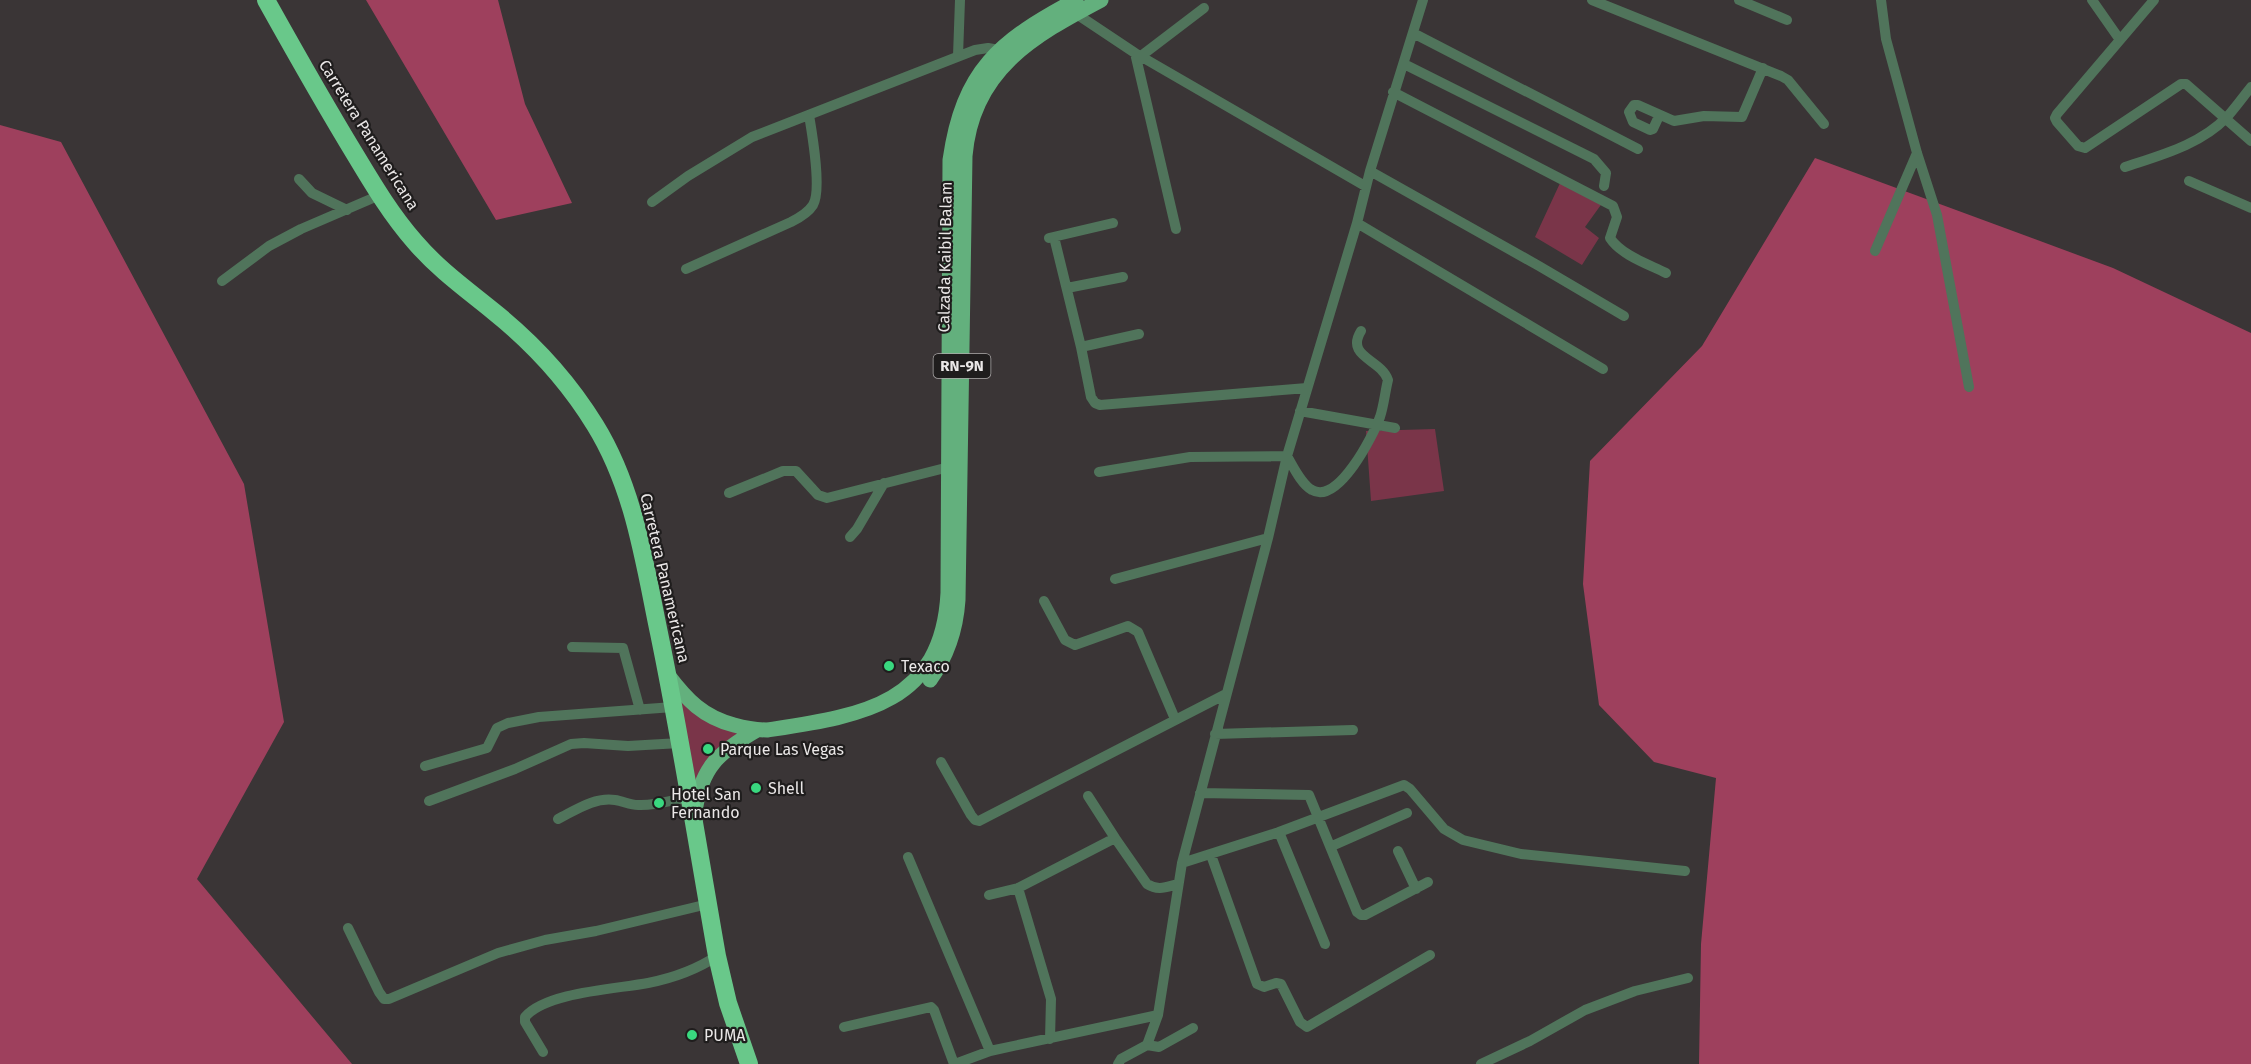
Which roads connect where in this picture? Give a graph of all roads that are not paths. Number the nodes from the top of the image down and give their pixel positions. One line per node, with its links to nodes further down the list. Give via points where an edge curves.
1 (266, 0): 35 (highway, Carretera Panamericana)
2 (960, 0): 17 (street)
3 (1101, 0): 10 (main road, Calzada Kaibil Balam / RN-9N)
4 (1423, 0): 13 (street)
5 (1592, 0): 19 (street)
6 (1739, 0): 12 (street)
7 (1881, 0): 28 (street, via 1886,39)
8 (2092, 0): 14 (street)
9 (2154, 0): 14 (street)
10 (1072, 6): 15 (main road, Calzada Kaibil Balam / RN-9N, via 1028,27); 16 (street); 73 (main road, Calzada Kaibil Balam / RN-9N, via 1003,65 981,96 967,133 958,600 952,638 931,679 908,700 872,715)
11 (1204, 8): 16 (street)
12 (1787, 20)
13 (1413, 33): 18 (street); 27 (street)
14 (2120, 40): 24 (street, via 2055,118 2081,148 2181,84 2191,86)
15 (999, 50): 17 (street, via 982,48); 59 (main road, Calzada Kaibil Balam / RN-9N, via 979,72 967,95 950,160)
16 (1138, 55): 33 (street); 41 (street)
17 (958, 56): 22 (street)
18 (1404, 64): 21 (street); 34 (street, via 1594,159 1606,173)
19 (1763, 68): 23 (street, via 1742,117 1704,116 1674,121); 25 (street, via 1788,80)
20 (2251, 87): 24 (street)
21 (1393, 92): 30 (street); 44 (street, via 1613,206 1617,217 1612,242)
22 (809, 115): 36 (street, via 752,137); 43 (street, via 816,174 814,203 791,222)
23 (1659, 116)
24 (2226, 118): 26 (street); 29 (street, via 2177,150)
25 (1824, 124)
26 (2251, 141)
27 (1638, 149)
28 (1917, 153): 42 (street); 53 (street, via 1937,215)
29 (2125, 166)
30 (1370, 171): 33 (street); 48 (street)
31 (299, 179): 38 (street, via 312,193)
32 (2189, 181): 37 (street)
33 (1365, 186): 40 (street)
34 (1604, 186)
35 (380, 195): 38 (street); 68 (highway, Carretera Panamericana, via 414,242 449,277 540,352 595,425 619,470 638,530)
36 (652, 202)
37 (2251, 208)
38 (347, 210): 46 (street, via 269,246)
39 (1113, 223): 47 (street, via 1050,238)
40 (1357, 223): 52 (street); 54 (street)
41 (1176, 229)
42 (1875, 251)
43 (686, 269)
44 (1666, 273)
45 (1123, 277): 47 (street)
46 (222, 280)
47 (1067, 288): 51 (street)
48 (1624, 316)
49 (1361, 331): 56 (street, via 1356,346 1382,369 1388,380)
50 (1139, 334): 51 (street)
51 (1081, 346): 54 (street, via 1091,397 1100,405)
52 (1603, 369)
53 (1969, 387)
54 (1307, 388): 55 (street)
55 (1300, 411): 56 (street); 58 (street)
56 (1377, 423): 57 (street); 58 (street, via 1342,481 1320,493 1306,485)
57 (1395, 428)
58 (1287, 456): 60 (street, via 1190,457); 64 (street)
59 (949, 467): 61 (street); 73 (main road, Calzada Kaibil Balam / RN-9N, via 948,607 931,661 917,680 895,697)
60 (1099, 472)
61 (884, 483): 62 (street, via 827,498 818,495 796,471 783,471); 63 (street)
62 (729, 493)
63 (850, 537)
64 (1268, 538): 65 (street); 69 (street)
65 (1115, 579)
66 (1044, 601): 72 (street, via 1070,644 1128,626 1138,632)
67 (572, 647): 71 (street, via 623,648)
68 (667, 673): 70 (highway, Carretera Panamericana); 74 (main road, Calzada Kaibil Balam / RN-9N, via 684,697 703,713 715,720)
69 (1226, 694): 72 (street); 76 (street)
70 (673, 707): 71 (street); 77 (highway, Carretera Panamericana)
71 (640, 710): 79 (street, via 508,723 497,728 487,748)
72 (1175, 718): 78 (street, via 979,821 971,815)
73 (834, 720): 74 (main road, Calzada Kaibil Balam / RN-9N)
74 (756, 730): 87 (main road, Calzada Kaibil Balam / RN-9N, via 726,748 710,766 698,791)
75 (1353, 730): 76 (street)
76 (1215, 734): 80 (street)
77 (680, 743): 82 (highway, Carretera Panamericana); 83 (street, via 571,744)
78 (941, 762)
79 (425, 766)
80 (1200, 793): 85 (street, via 1306,794 1310,795); 94 (street)
81 (1088, 796): 89 (street)
82 (689, 797): 86 (street, via 645,805 604,800); 87 (highway, Carretera Panamericana)
83 (429, 801)
84 (1407, 813): 90 (street)
85 (1319, 818): 88 (street); 90 (street); 95 (street, via 1404,785 1444,829 1463,840 1521,854)
86 (558, 819)
87 (693, 819): 101 (highway, Carretera Panamericana)
88 (1279, 832): 92 (street); 103 (street)
89 (1115, 838): 97 (street, via 1147,884 1161,889); 98 (street)
90 (1332, 846): 99 (street, via 1361,915)
91 (1398, 851): 99 (street)
92 (1211, 855): 94 (street); 105 (street, via 1257,984 1281,984 1306,1027)
93 (908, 857): 112 (street)
94 (1182, 863): 97 (street)
95 (1685, 871)
96 (1428, 882): 99 (street)
97 (1178, 884): 107 (street)
98 (1018, 888): 100 (street); 110 (street, via 1051,999)
99 (1416, 889)
100 (989, 894)
101 (708, 904): 102 (street, via 498,953 389,999 379,992); 104 (highway, Carretera Panamericana)
102 (348, 928)
103 (1325, 944)
104 (717, 956): 113 (street, via 687,973 585,993 534,1008 525,1022); 114 (highway, Carretera Panamericana)
105 (1430, 956)
106 (1688, 978): 117 (street, via 1635,991 1585,1010)
107 (1158, 1015): 110 (street); 111 (street)
108 (844, 1027): 115 (street, via 931,1007)
109 (1193, 1028): 111 (street, via 1159,1047)
110 (1050, 1039): 112 (street)
111 (1147, 1045): 116 (street)
112 (990, 1051): 115 (street)
113 (543, 1052)
114 (749, 1064)
115 (955, 1064)
116 (1118, 1064)
117 (1480, 1064)

